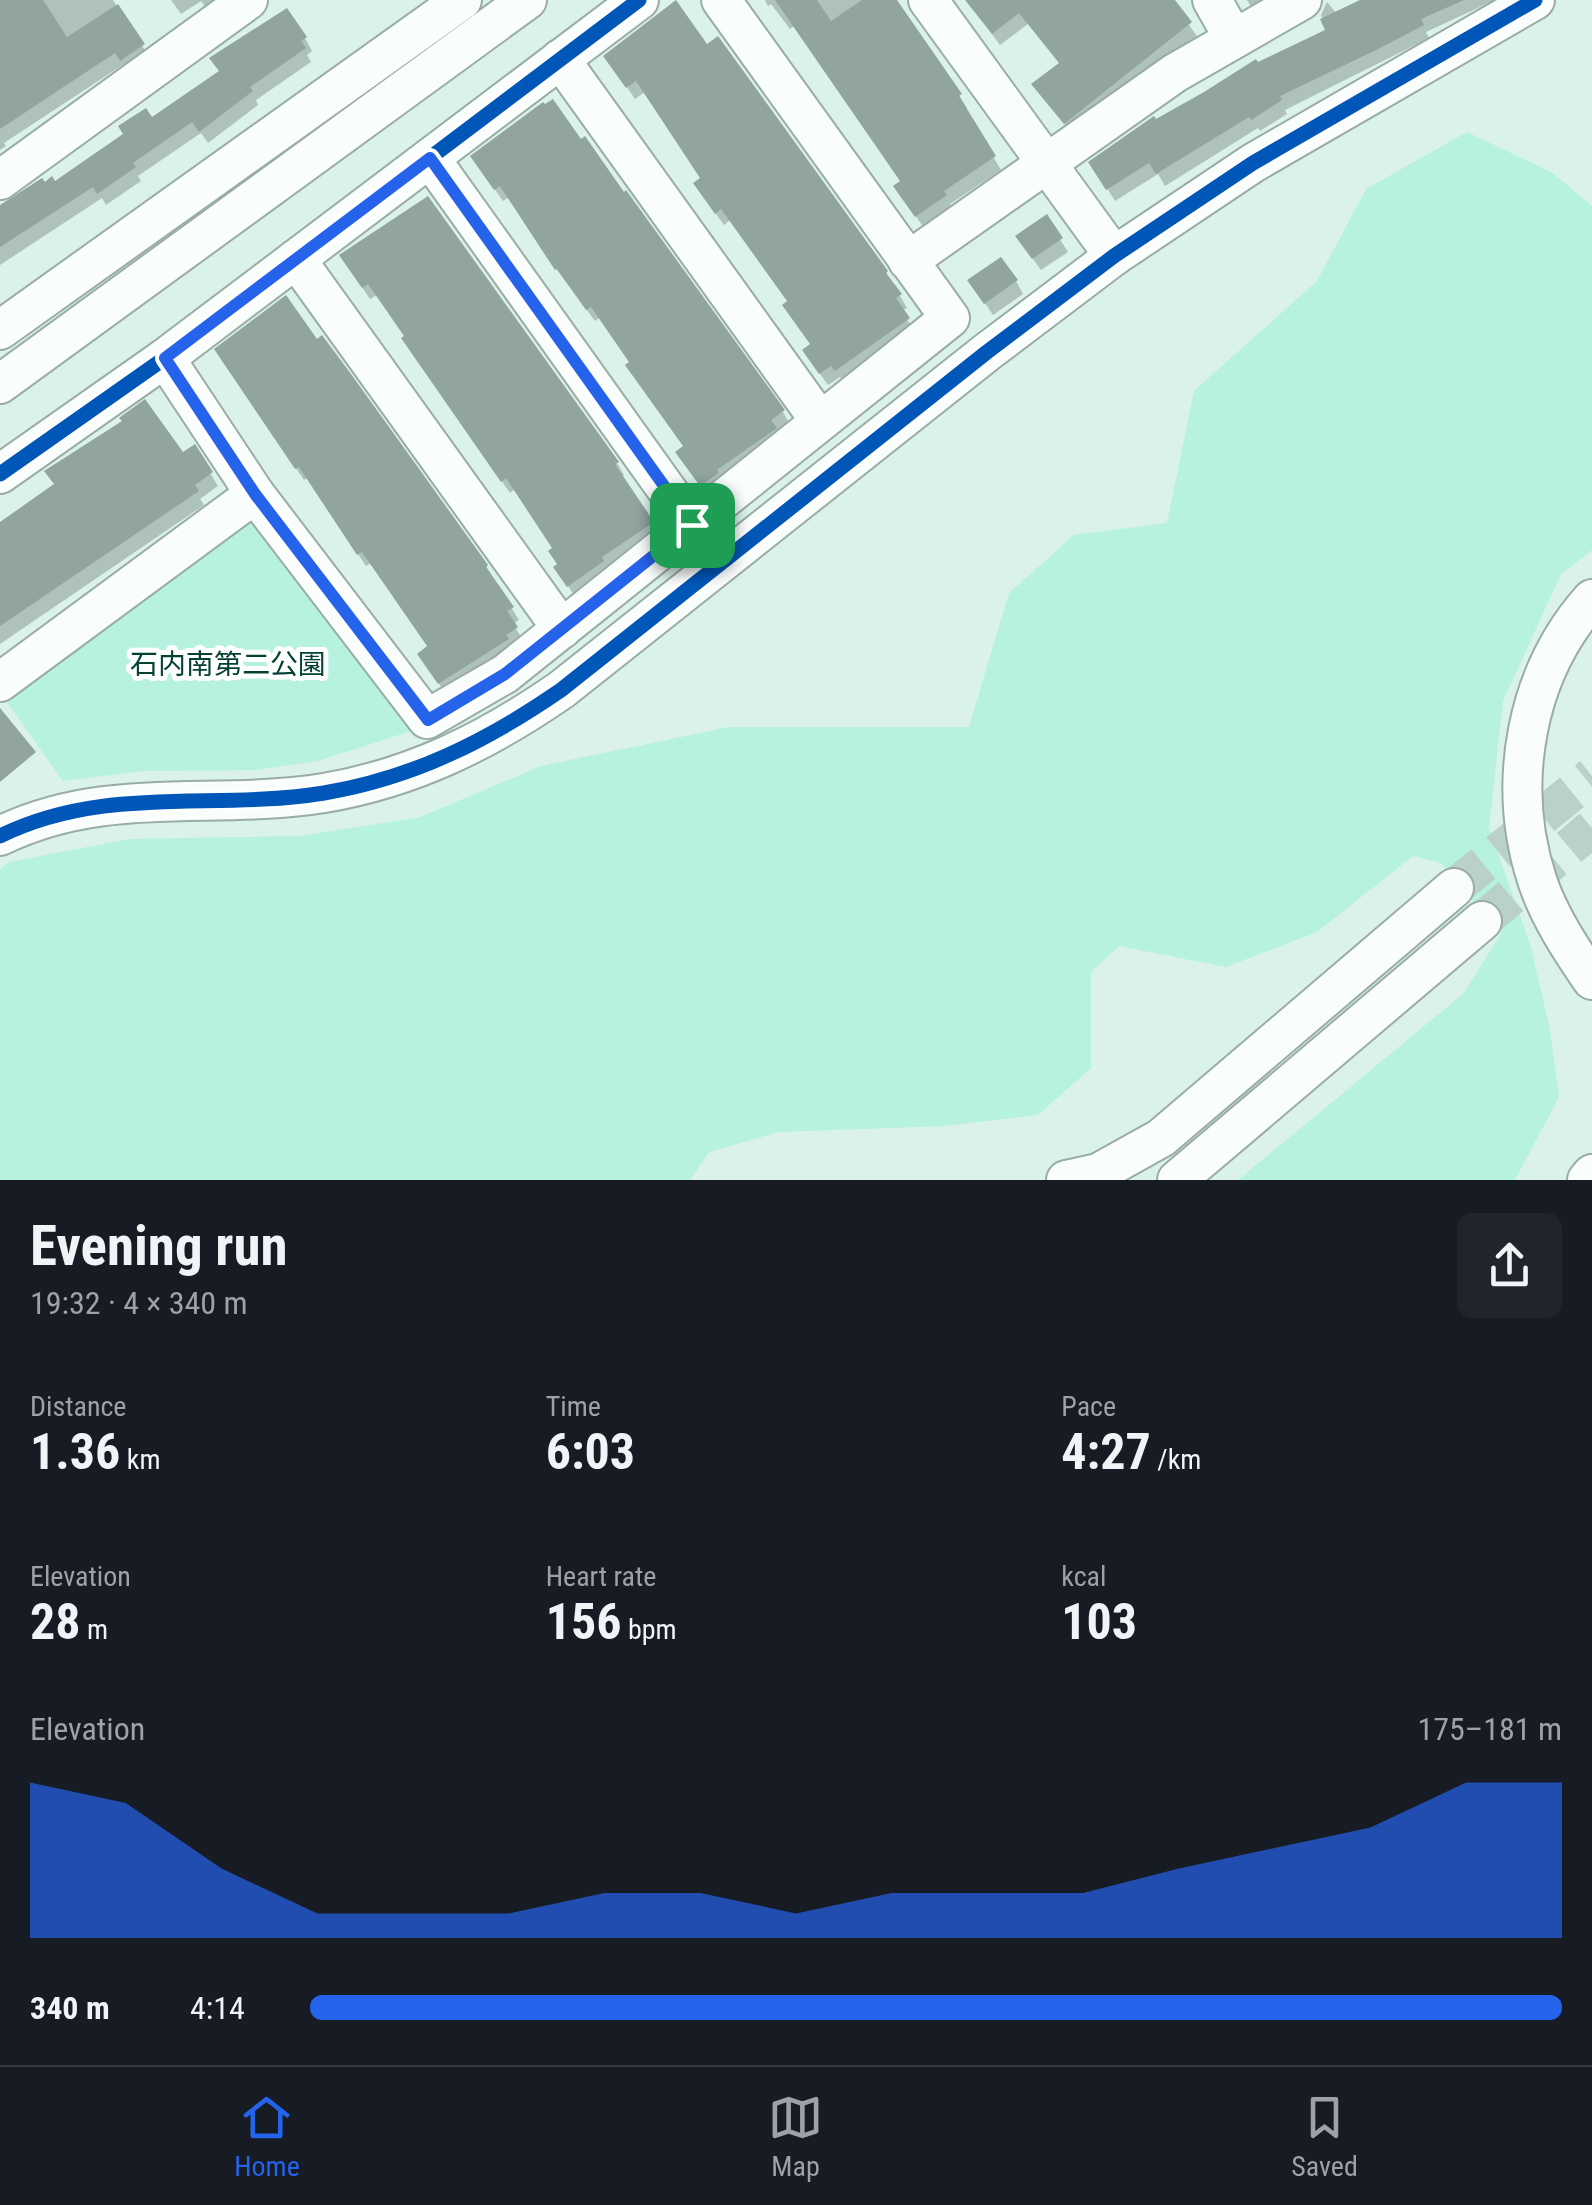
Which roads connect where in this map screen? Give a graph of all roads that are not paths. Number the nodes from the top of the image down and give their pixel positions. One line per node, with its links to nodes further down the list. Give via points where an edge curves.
1 (248, 0): 14 (street)
2 (462, 0): 18 (street)
3 (527, 0): 20 (street)
4 (639, 0): 11 (street)
5 (721, 0): 17 (street)
6 (928, 0): 13 (street)
7 (1212, 0): 10 (street)
8 (1302, 0): 10 (street)
9 (1535, 0): 15 (street, via 1254,163)
10 (1234, 39): 13 (street)
11 (560, 59): 12 (street); 21 (street)
12 (430, 158): 16 (street); 24 (street)
13 (1044, 164): 15 (street); 17 (street)
14 (0, 180)
15 (1114, 256): 28 (street, via 561,690 448,758 322,794 101,804)
16 (296, 259): 19 (street); 26 (street)
17 (908, 261): 21 (street, via 950,318)
18 (0, 330)
19 (165, 358): 22 (street); 23 (street)
20 (0, 384)
21 (820, 422): 24 (street)
22 (0, 474)
23 (255, 494): 26 (street, via 428,720 505,674); 27 (street)
24 (692, 525): 26 (street)
25 (1592, 599): 31 (street, via 1542,681 1530,718 1522,802 1537,881)
26 (562, 628)
27 (0, 682)
28 (0, 836)
29 (1454, 888): 33 (street, via 1161,1138 1098,1172)
30 (1482, 921): 34 (street)
31 (1592, 980)
32 (1592, 1174): 35 (street)
33 (1066, 1180)
34 (1177, 1180)
35 (1587, 1180)

